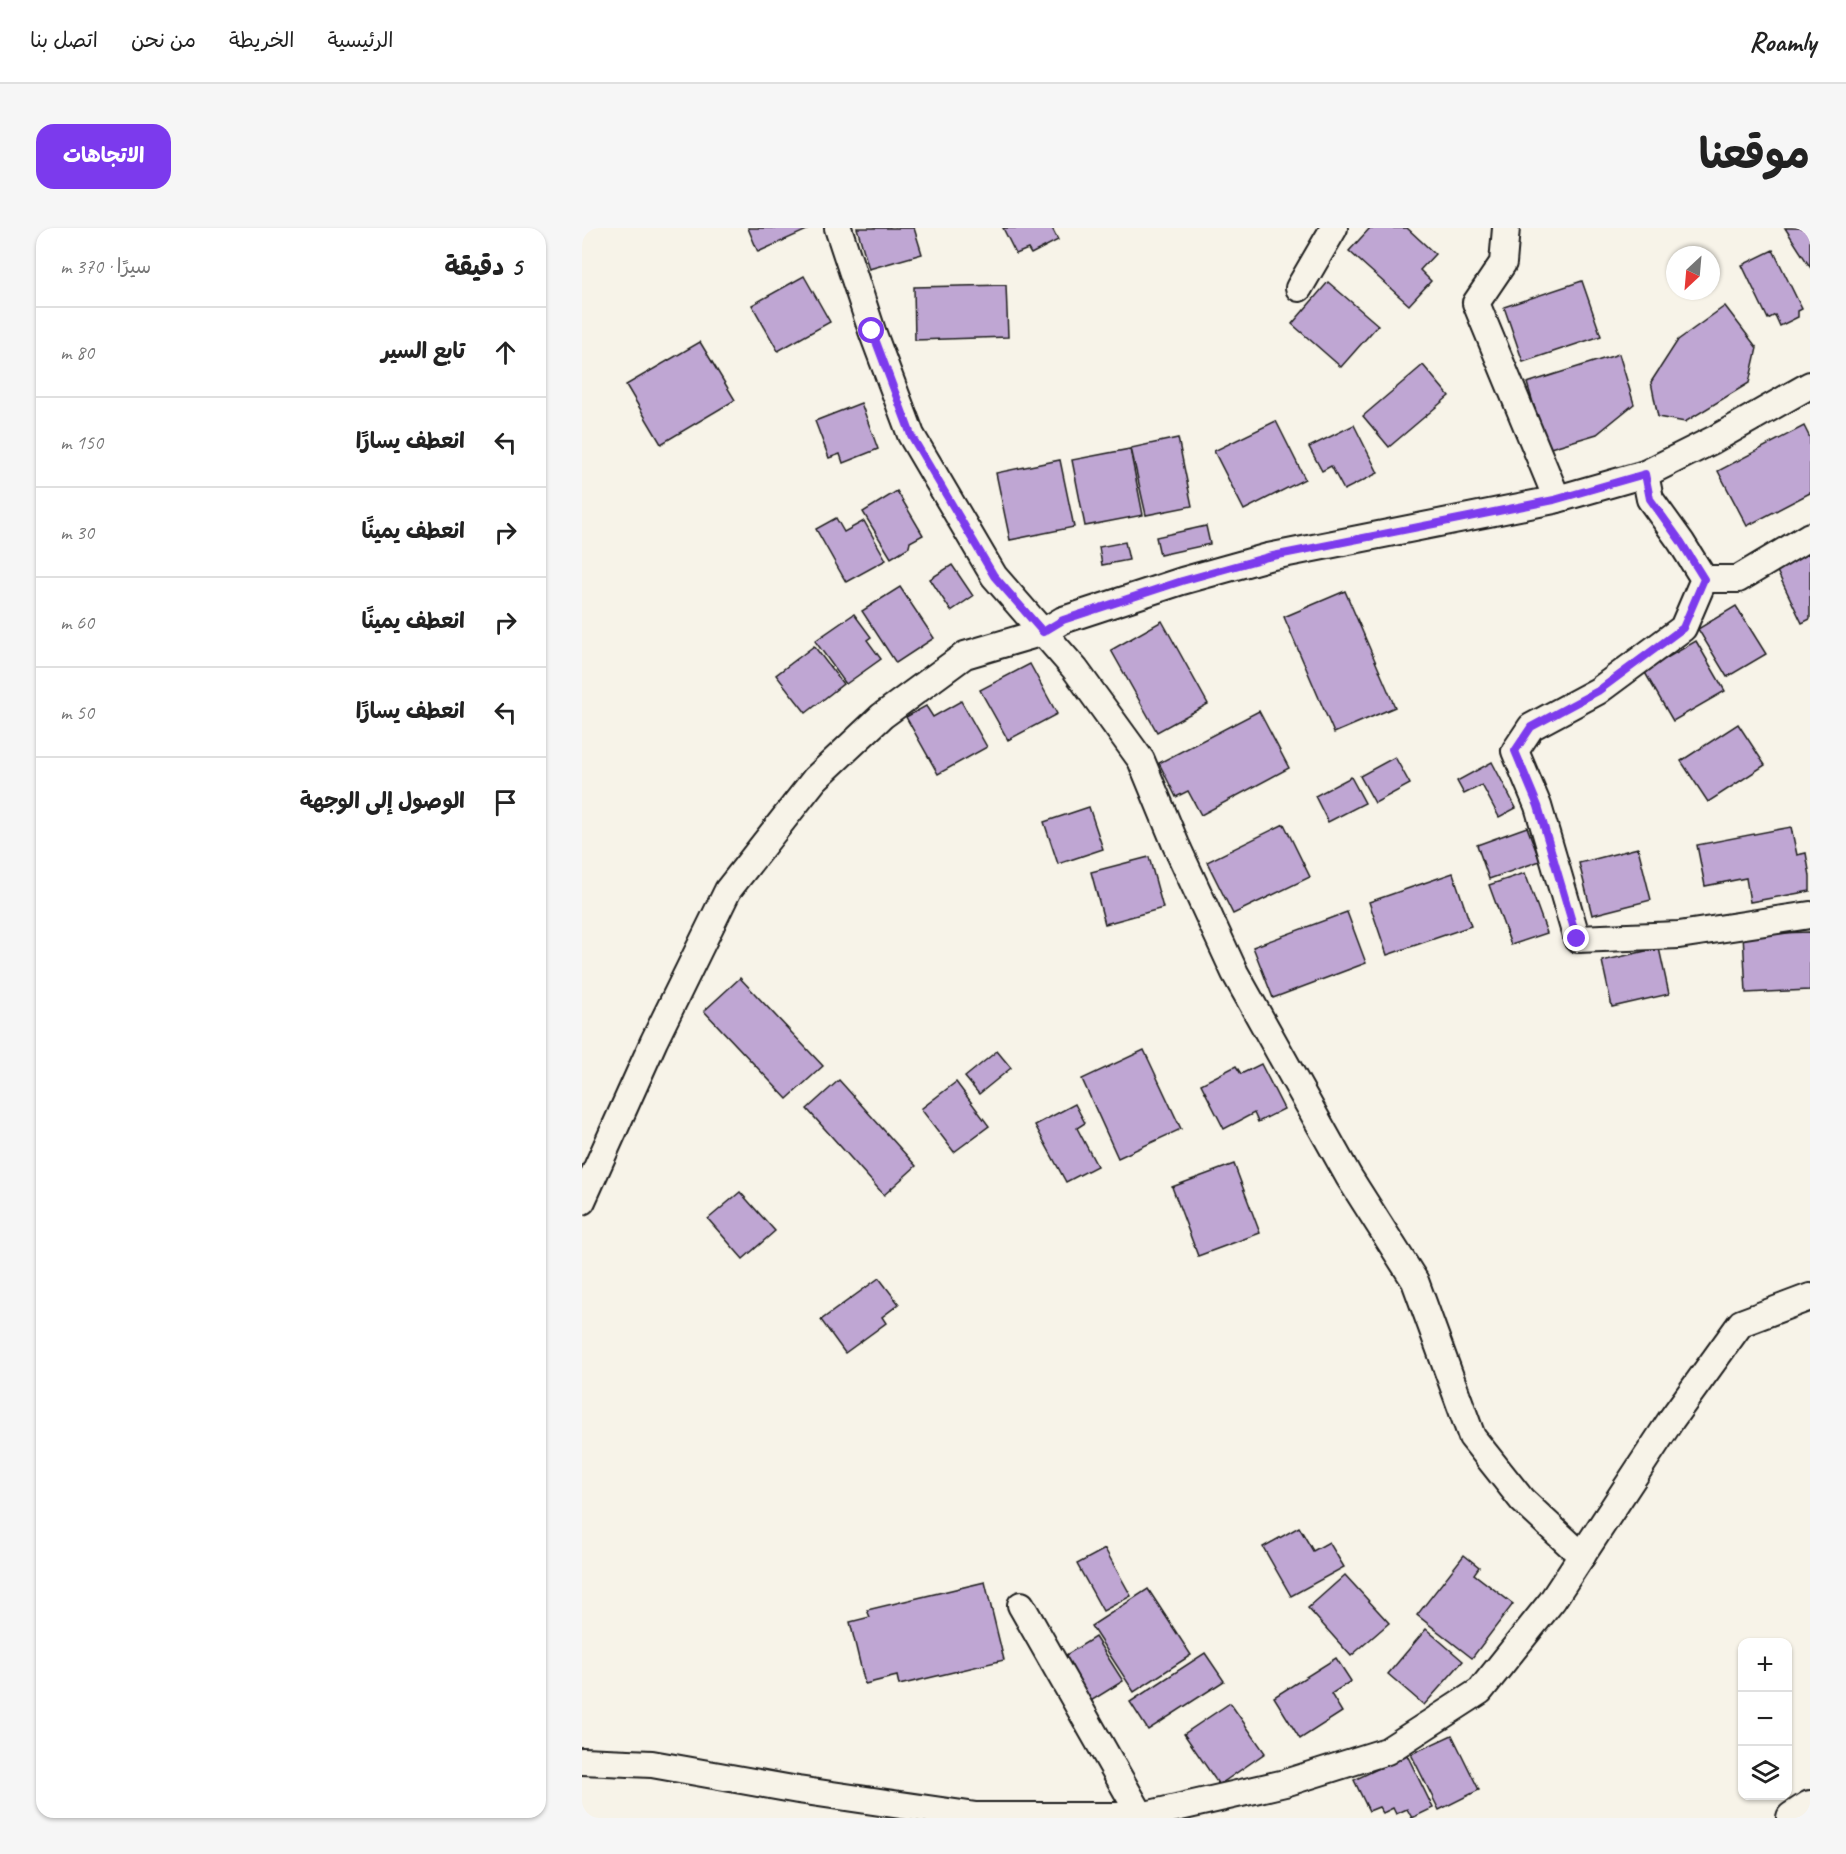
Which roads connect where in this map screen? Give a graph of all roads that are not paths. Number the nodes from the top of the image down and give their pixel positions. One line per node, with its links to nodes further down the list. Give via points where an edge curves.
1 (838, 228): 10 (street, via 911,435 994,576)
2 (1334, 228): 4 (street)
3 (1506, 228): 7 (street, via 1503,263 1476,303)
4 (1299, 288)
5 (1810, 385): 6 (street)
6 (1645, 474): 7 (street); 9 (street, via 1650,499)
7 (1557, 499): 10 (street, via 1268,557 1063,620)
8 (1810, 536): 9 (street, via 1738,579)
9 (1704, 579): 11 (street, via 1683,628 1598,691 1531,727 1515,751 1538,806 1577,939 1679,935)
10 (1043, 632): 12 (street, via 965,655 882,716 814,779 729,890 654,1041); 14 (street, via 1141,760 1235,973 1349,1177 1414,1281 1472,1437 1522,1500)
11 (1810, 915)
12 (582, 1201)
13 (1810, 1297): 14 (street, via 1741,1323 1671,1420)
14 (1582, 1556): 18 (street, via 1552,1601 1480,1691 1387,1752 1285,1783)
15 (1022, 1605): 18 (street)
16 (582, 1761): 18 (street, via 652,1764 976,1816)
17 (1810, 1808): 19 (street)
18 (1141, 1816)
19 (1793, 1818)

